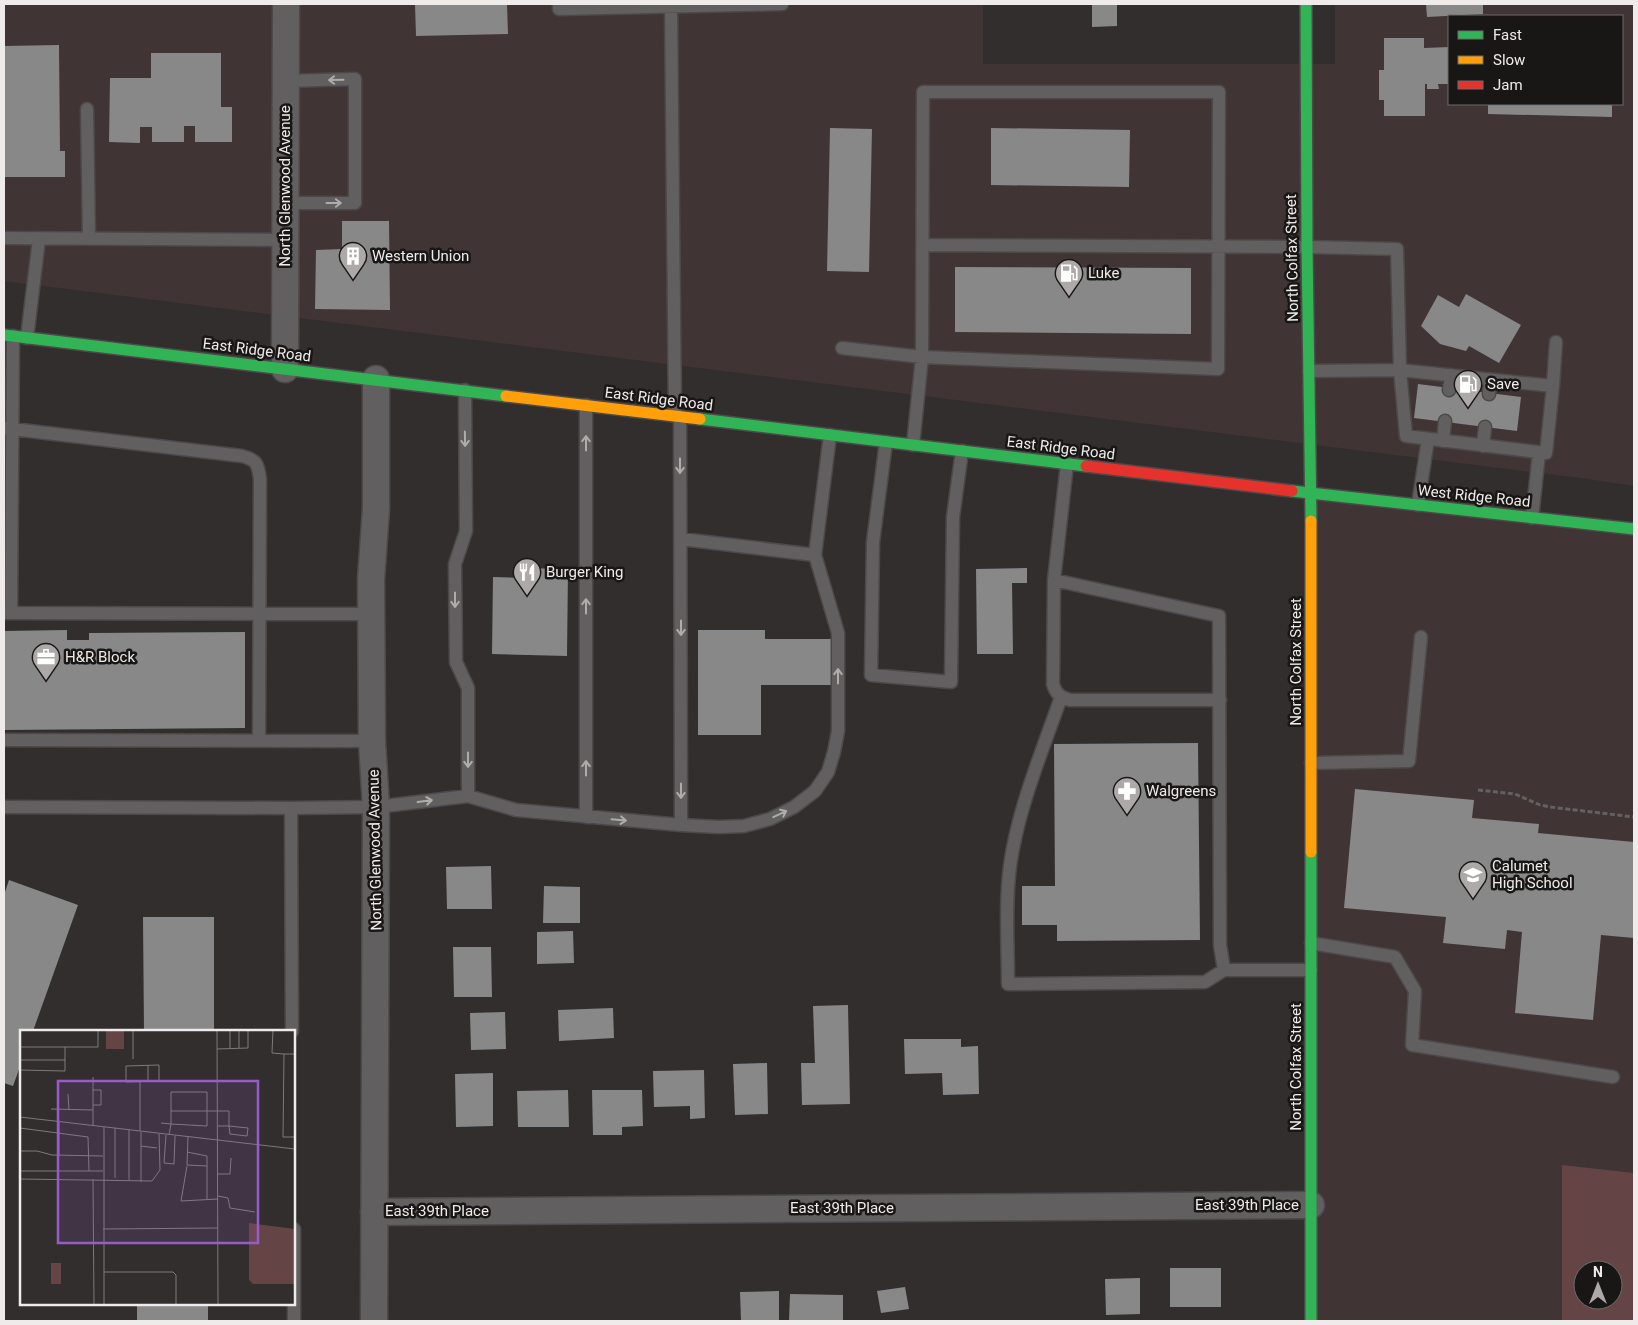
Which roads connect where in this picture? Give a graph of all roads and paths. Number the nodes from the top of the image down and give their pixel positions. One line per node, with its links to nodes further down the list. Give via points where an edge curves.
1 (286, 4): 8 (street, North Glenwood Avenue)
2 (559, 4): 6 (lane, via 559,9)
3 (738, 4): 4 (lane); 7 (lane)
4 (782, 4)
5 (1306, 4): 17 (main road, North Colfax Street)
6 (647, 5): 7 (lane)
7 (671, 6): 34 (lane)
8 (286, 81): 10 (street, North Glenwood Avenue); 10 (lane, one-way to 8, via 355,202 355,79)
9 (87, 109): 13 (lane)
10 (286, 202): 14 (street, North Glenwood Avenue)
11 (4, 238): 12 (lane)
12 (39, 239): 13 (lane); 19 (lane)
13 (88, 239): 14 (lane)
14 (285, 240): 23 (street, North Glenwood Avenue)
15 (923, 245): 16 (lane); 16 (lane, via 923,92 1219,92); 22 (lane)
16 (1219, 246): 17 (lane); 22 (lane, via 1218,369)
17 (1307, 247): 24 (lane, via 1397,249); 25 (main road, North Colfax Street)
18 (8, 336): 19 (main road, East Ridge Road); 37 (lane)
19 (27, 338): 23 (main road, East Ridge Road)
20 (1556, 342): 29 (lane)
21 (842, 348): 22 (lane)
22 (922, 357): 42 (lane)
23 (285, 369): 27 (main road, East Ridge Road)
24 (1400, 370): 25 (lane); 26 (lane); 39 (lane, via 1406,436)
25 (1309, 371): 47 (main road, North Colfax Street)
26 (1451, 375): 28 (lane); 31 (lane)
27 (376, 379): 30 (main road, East Ridge Road); 56 (street, North Glenwood Avenue)
28 (1490, 380): 29 (lane); 32 (lane)
29 (1553, 386): 45 (lane, via 1546,453)
30 (464, 390): 33 (main road, East Ridge Road); 65 (lane, one-way to 65, via 466,531 455,564 456,662 468,688)
31 (1449, 390)
32 (1489, 394)
33 (586, 405): 34 (main road, East Ridge Road); 69 (lane, one-way to 33)
34 (678, 417): 38 (main road, East Ridge Road); 51 (lane, one-way to 51)
35 (1445, 421): 40 (lane)
36 (1485, 427): 43 (lane)
37 (8, 428): 54 (lane); 55 (lane, via 251,458 256,463 260,479)
38 (830, 435): 41 (main road, East Ridge Road); 52 (lane)
39 (1428, 439): 40 (lane); 48 (lane)
40 (1443, 441): 43 (lane)
41 (886, 442): 42 (main road, East Ridge Road); 44 (lane, via 873,542 871,674 951,682 954,517)
42 (913, 445): 44 (main road, East Ridge Road)
43 (1483, 446): 45 (lane)
44 (962, 451): 46 (main road, East Ridge Road)
45 (1539, 453): 49 (lane)
46 (1067, 464): 47 (main road, East Ridge Road); 53 (lane)
47 (1311, 493): 48 (main road, West Ridge Road); 63 (main road, North Colfax Street)
48 (1418, 505): 49 (main road, West Ridge Road)
49 (1532, 518): 50 (main road, West Ridge Road)
50 (1634, 529)
51 (681, 539): 52 (lane); 71 (lane, one-way to 71)
52 (815, 555): 71 (lane, one-way to 52, via 744,826 770,819 815,791 828,772 838,730 838,633)
53 (1054, 580): 58 (lane, via 1053,684); 59 (lane, via 1219,616)
54 (7, 613): 55 (lane)
55 (259, 614): 56 (lane); 61 (lane)
56 (372, 614): 62 (street, North Glenwood Avenue)
57 (1421, 637): 63 (lane, via 1409,762)
58 (1061, 697): 59 (lane, via 1070,700); 73 (lane, via 1021,814 1015,841 1008,889 1008,984 1205,982)
59 (1220, 700): 73 (lane, via 1220,945)
60 (4, 740): 61 (lane)
61 (259, 740): 62 (lane)
62 (372, 741): 67 (street, North Glenwood Avenue)
63 (1311, 764): 72 (main road, North Colfax Street)
64 (1478, 790): 70 (path, via 1515,794 1550,807)
65 (468, 796): 67 (lane, one-way to 65); 69 (lane, via 516,810)
66 (4, 807): 68 (lane)
67 (376, 807): 68 (lane); 78 (street, North Glenwood Avenue)
68 (291, 808): 75 (lane)
69 (586, 817): 71 (lane, one-way to 71)
70 (1634, 817)
71 (681, 825)
72 (1311, 943): 74 (main road, North Colfax Street); 76 (lane, via 1396,957 1415,991 1412,1045)
73 (1224, 970): 74 (lane)
74 (1311, 970): 77 (main road, North Colfax Street)
75 (292, 1030)
76 (1614, 1077)
77 (1311, 1204): 78 (street, East 39th Place); 82 (main road, North Colfax Street)
78 (374, 1212): 81 (street, North Glenwood Avenue)
79 (294, 1305): 80 (lane)
80 (294, 1321)
81 (374, 1321)
82 (1311, 1321)

